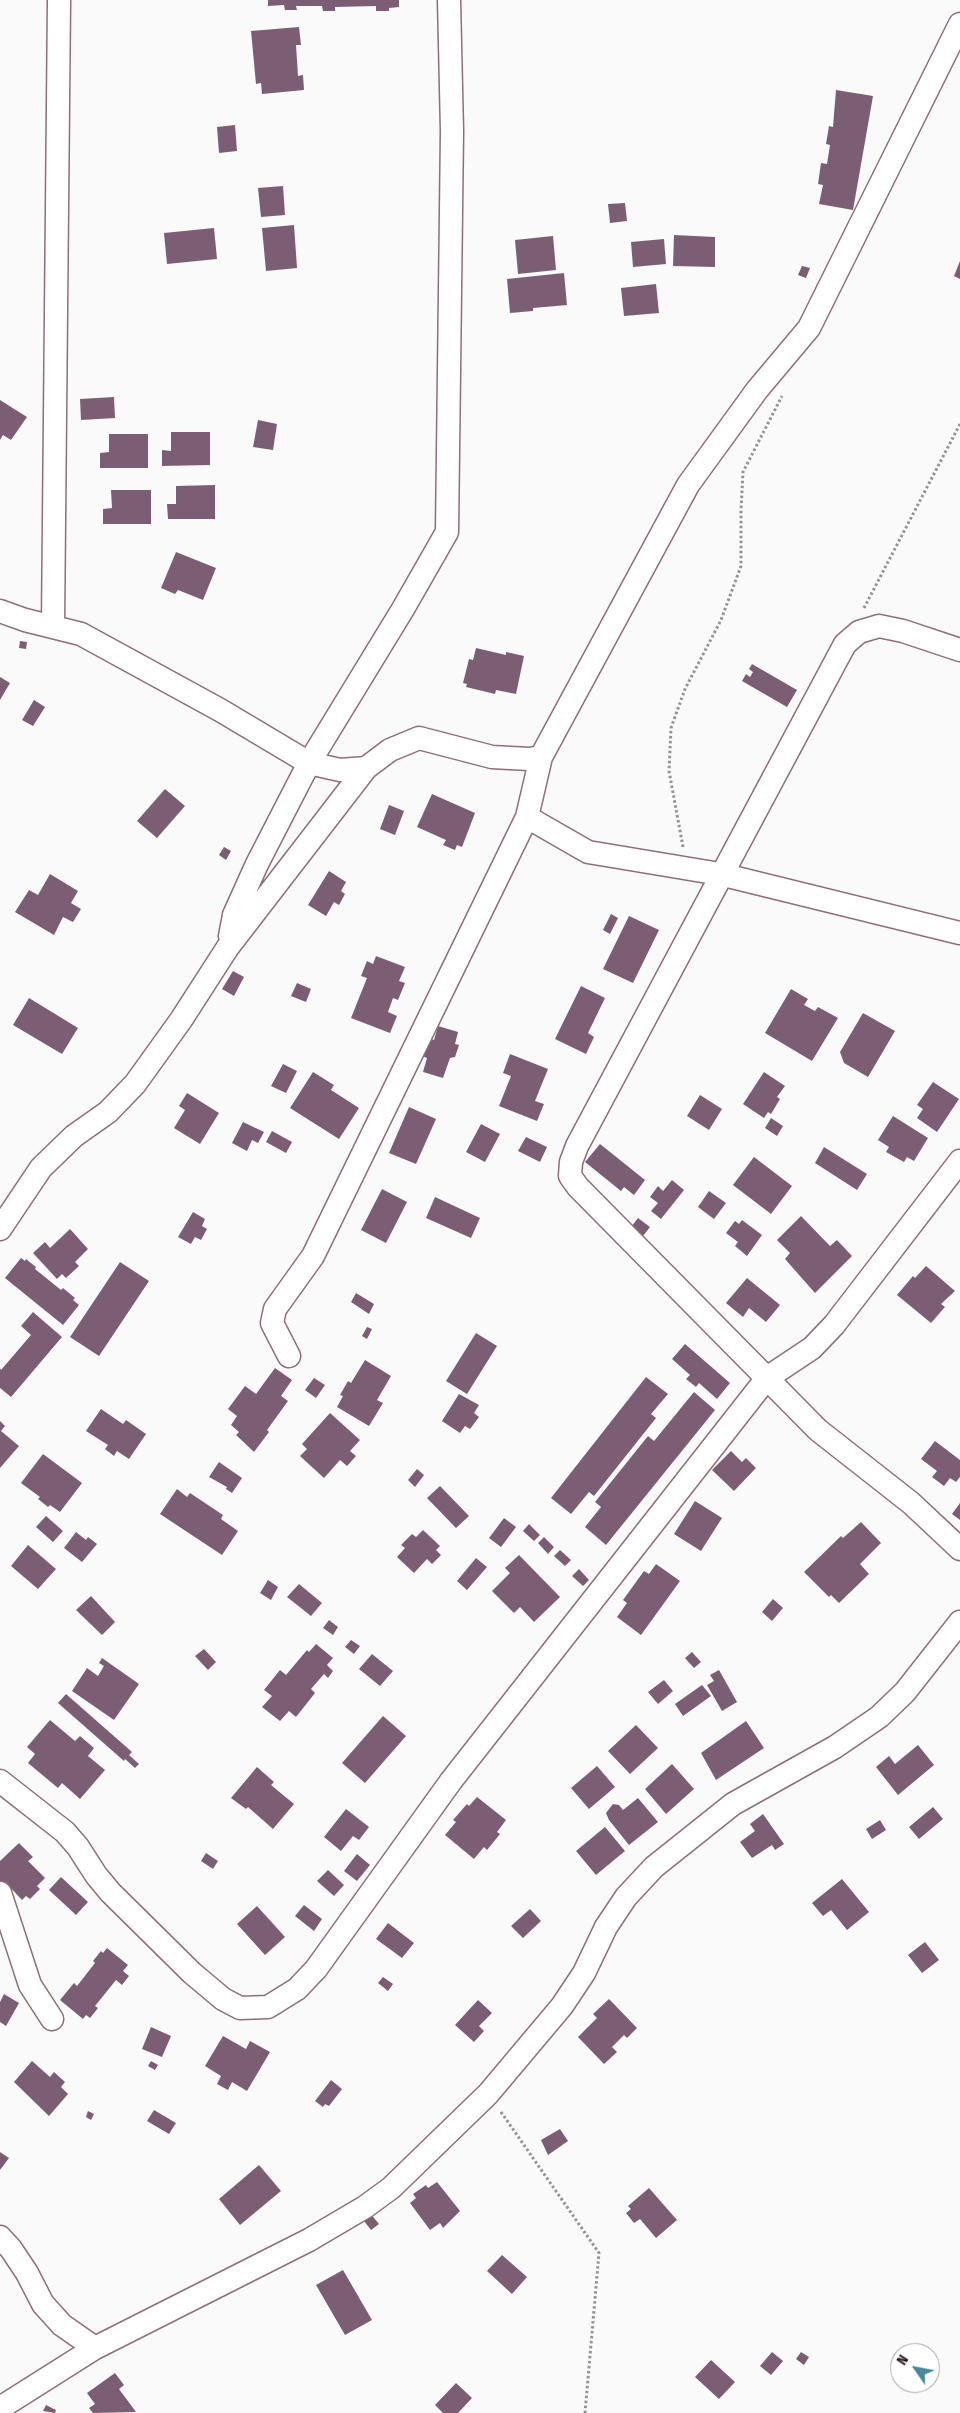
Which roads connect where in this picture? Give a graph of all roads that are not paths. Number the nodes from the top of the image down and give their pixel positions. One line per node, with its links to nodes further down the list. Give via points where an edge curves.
1 (59, 0): 5 (street)
2 (450, 0): 8 (street, via 452,131 447,532)
3 (960, 24): 7 (street, via 809,328 757,390 688,485)
4 (0, 611): 5 (street)
5 (52, 626): 8 (street, via 97,642)
6 (960, 650): 12 (street, via 879,626 859,632 845,644)
7 (541, 757): 9 (street, via 492,757 419,738 390,750); 10 (street)
8 (309, 763): 9 (street, via 340,770); 15 (street, via 234,915)
9 (366, 768): 15 (street)
10 (527, 817): 11 (street, via 588,852); 18 (street, via 313,1256 275,1309 272,1323)
11 (687, 867): 12 (street); 13 (street)
12 (720, 874): 13 (street); 14 (street)
13 (703, 908): 19 (street, via 576,1146 570,1176)
14 (960, 933)
15 (228, 947): 17 (street, via 136,1084 41,1168)
16 (960, 1161): 19 (street, via 834,1325 812,1348)
17 (0, 1229)
18 (289, 1356)
19 (767, 1378): 20 (street, via 818,1430 911,1503); 22 (street, via 451,1781 316,1969 297,1989 268,2007 240,2008 192,1973 110,1892 65,1832)
20 (960, 1549)
21 (960, 1622): 26 (street, via 904,1692 878,1717 835,1747 733,1804 654,1866 626,1897 606,1927 584,1973 562,2006 488,2094 391,2188 309,2240)
22 (0, 1781)
23 (0, 1893): 24 (street, via 30,1986)
24 (52, 2019)
25 (0, 2237): 26 (street, via 11,2248 43,2304 62,2325)
26 (95, 2348): 27 (street)
27 (0, 2408)

